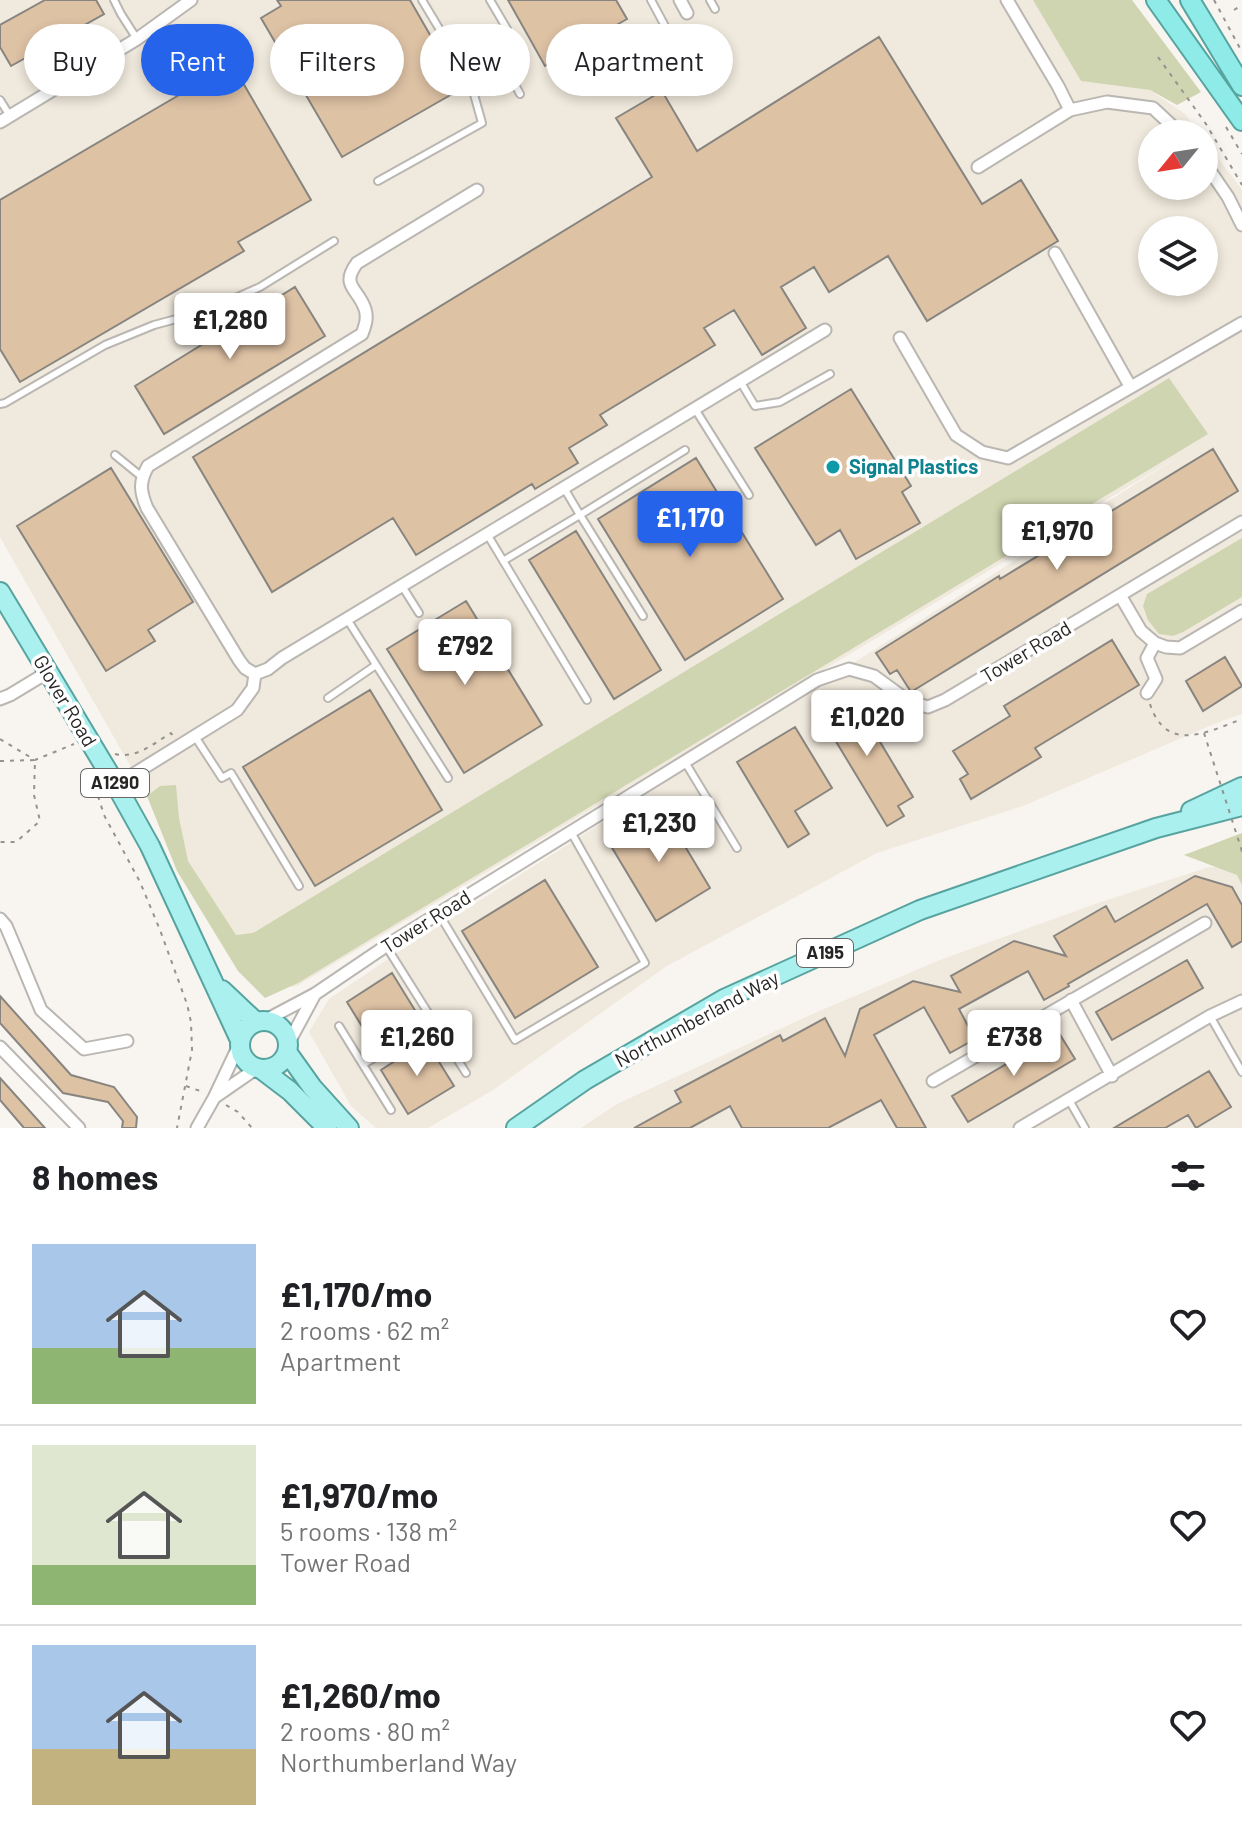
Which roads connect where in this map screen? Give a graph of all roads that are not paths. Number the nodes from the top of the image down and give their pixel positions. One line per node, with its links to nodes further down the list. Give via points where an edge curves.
1 (114, 0): 17 (lane)
2 (191, 0): 17 (street)
3 (422, 0): 26 (lane, via 470,80 482,123)
4 (490, 0): 15 (lane)
5 (651, 0): 16 (lane)
6 (680, 0): 14 (street)
7 (710, 0): 13 (lane)
8 (1007, 0): 21 (street)
9 (1156, 0): 24 (highway)
10 (1169, 0): 24 (highway)
11 (1190, 0): 19 (highway)
12 (1205, 0): 18 (highway)
13 (715, 9)
14 (687, 13)
15 (504, 24)
16 (664, 24)
17 (137, 39): 22 (street)
18 (1242, 79)
19 (1242, 86)
20 (0, 100): 22 (lane)
21 (1070, 110): 23 (street, via 1107,102 1153,108); 25 (street)
22 (5, 119)
23 (1166, 120)
24 (1242, 121)
25 (978, 167)
26 (378, 181)
27 (1218, 182): 29 (street)
28 (477, 190): 42 (street, via 357,263 349,280 365,309 362,334 148,466)
29 (1242, 225)
30 (334, 241): 38 (lane, via 260,287 105,345)
31 (1055, 253): 37 (street)
32 (1242, 323): 37 (street)
33 (825, 330): 36 (street)
34 (900, 338): 37 (street, via 956,435 982,452 1008,458)
35 (830, 374): 36 (lane, via 780,402 755,406)
36 (740, 381): 39 (street)
37 (1130, 386)
38 (0, 404)
39 (695, 409): 43 (street); 44 (lane)
40 (685, 450): 45 (lane)
41 (115, 455): 42 (lane)
42 (142, 477): 59 (street, via 147,508 239,660)
43 (564, 488): 45 (lane); 47 (street)
44 (749, 495)
45 (580, 515): 48 (lane); 54 (lane)
46 (1242, 522): 51 (street, Tower Road)
47 (487, 534): 48 (lane); 49 (street)
48 (503, 561): 63 (lane)
49 (402, 586): 53 (lane); 55 (street)
50 (0, 592): 58 (main road, Glover Road / A1290)
51 (1120, 595): 56 (street, via 1141,631); 65 (street, Tower Road, via 928,707 908,701 874,676 849,669 817,680)
52 (1242, 611): 56 (street, via 1180,648)
53 (419, 613)
54 (643, 616)
55 (347, 619): 57 (lane); 59 (street)
56 (1155, 643): 60 (street, via 1147,658 1156,679)
57 (376, 665): 61 (lane); 66 (lane)
58 (48, 672): 62 (street); 67 (main road, Glover Road / A1290)
59 (255, 674): 64 (street, via 253,688 237,710)
60 (1147, 693)
61 (328, 698)
62 (0, 699)
63 (587, 700)
64 (194, 735): 67 (street); 73 (lane, via 222,778 231,773)
65 (685, 762): 71 (street, Tower Road); 72 (lane)
66 (448, 778)
67 (116, 785): 78 (main road, Glover Road / A1290)
68 (1242, 787): 70 (main road, Northumberland Way / A195)
69 (1242, 806): 70 (main road, Northumberland Way / A195)
70 (1156, 828): 103 (main road, Northumberland Way / A195, via 920,910 724,999 585,1080)
71 (571, 832): 74 (street, Tower Road); 74 (lane, via 645,963 515,1040)
72 (737, 848)
73 (299, 886)
74 (439, 914): 77 (street, Tower Road)
75 (0, 919): 86 (street, via 41,1010 84,1049)
76 (1205, 923): 80 (street)
77 (386, 946): 79 (street, Tower Road); 84 (lane)
78 (214, 982): 83 (main road, Glover Road / A1290); 87 (main road, Glover Road / A1290)
79 (315, 994): 83 (street, Tower Road); 89 (street, Tower Road)
80 (1071, 1000): 94 (street); 95 (street)
81 (1242, 1001): 82 (street)
82 (1210, 1016): 92 (lane); 94 (street)
83 (260, 1021): 87 (main road, via 243,1032); 89 (main road, A1290, via 278,1025)
84 (434, 1023): 90 (lane); 93 (lane)
85 (339, 1026): 90 (lane)
86 (127, 1041)
87 (240, 1041): 91 (main road, A1290, via 245,1060); 96 (street)
88 (0, 1047): 99 (street)
89 (288, 1048): 91 (main road, via 280,1063); 102 (main road, A1290, via 312,1087)
90 (364, 1064): 98 (lane)
91 (259, 1068): 96 (street); 101 (main road, A1290)
92 (1242, 1072)
93 (466, 1073)
94 (1112, 1076): 97 (street)
95 (933, 1081)
96 (214, 1098): 100 (street)
97 (1069, 1100): 104 (street); 105 (lane)
98 (391, 1110)
99 (79, 1128)
100 (197, 1128)
101 (327, 1128)
102 (349, 1128)
103 (516, 1128)
104 (1020, 1128)
105 (1085, 1128)

